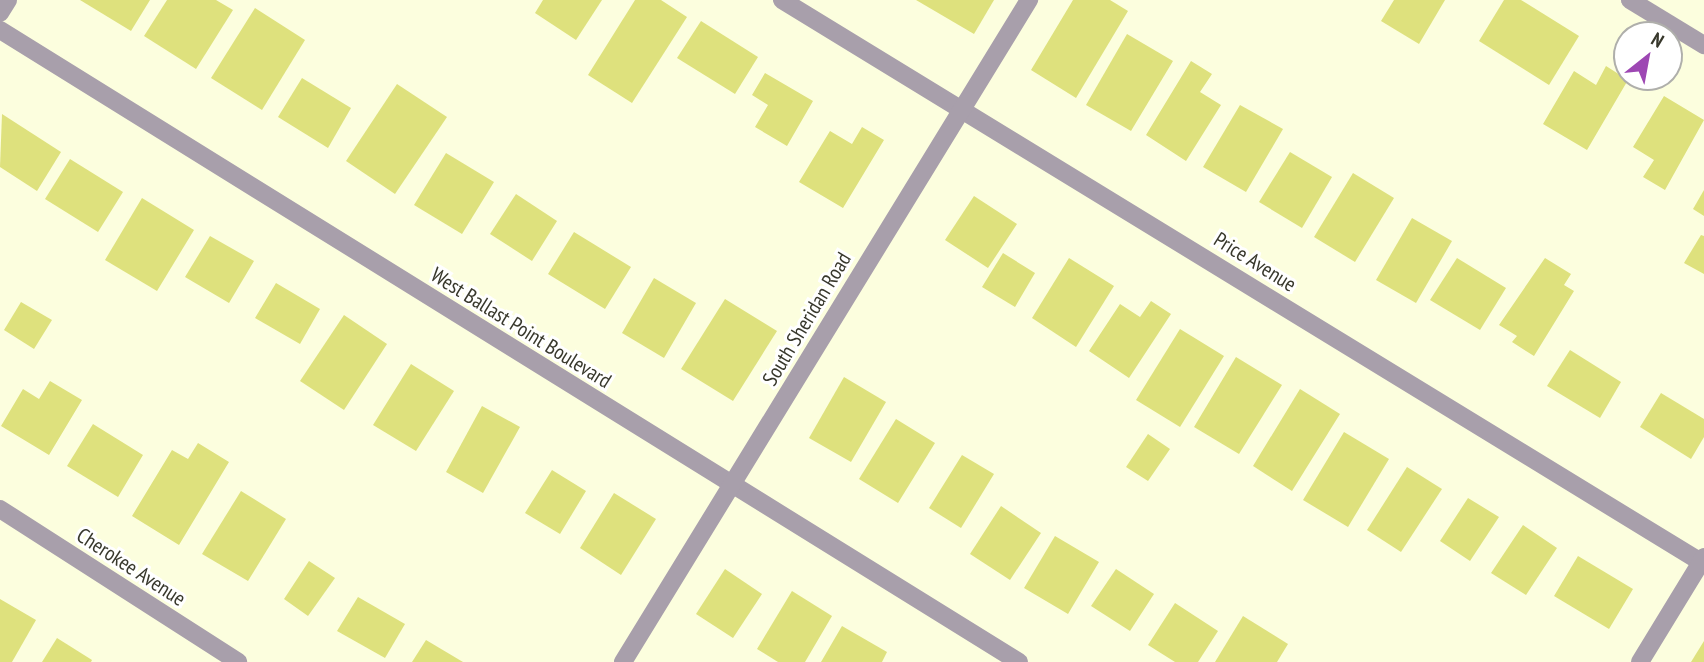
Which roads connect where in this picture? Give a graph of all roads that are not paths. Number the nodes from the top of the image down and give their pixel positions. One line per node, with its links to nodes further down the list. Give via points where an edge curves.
1 (8, 0): 5 (street)
2 (782, 0): 8 (street, Price Avenue)
3 (1029, 0): 8 (street, South Sheridan Road)
4 (1630, 0): 7 (street)
5 (0, 13)
6 (0, 30): 9 (street, West Ballast Point Boulevard)
7 (1704, 45)
8 (962, 108): 9 (street, South Sheridan Road); 11 (street, Price Avenue)
9 (732, 486): 13 (street, South Sheridan Road); 14 (street, West Ballast Point Boulevard)
10 (0, 509): 12 (street, Cherokee Avenue)
11 (1703, 561): 15 (street)
12 (238, 662)
13 (623, 662)
14 (1019, 662)
15 (1640, 662)

